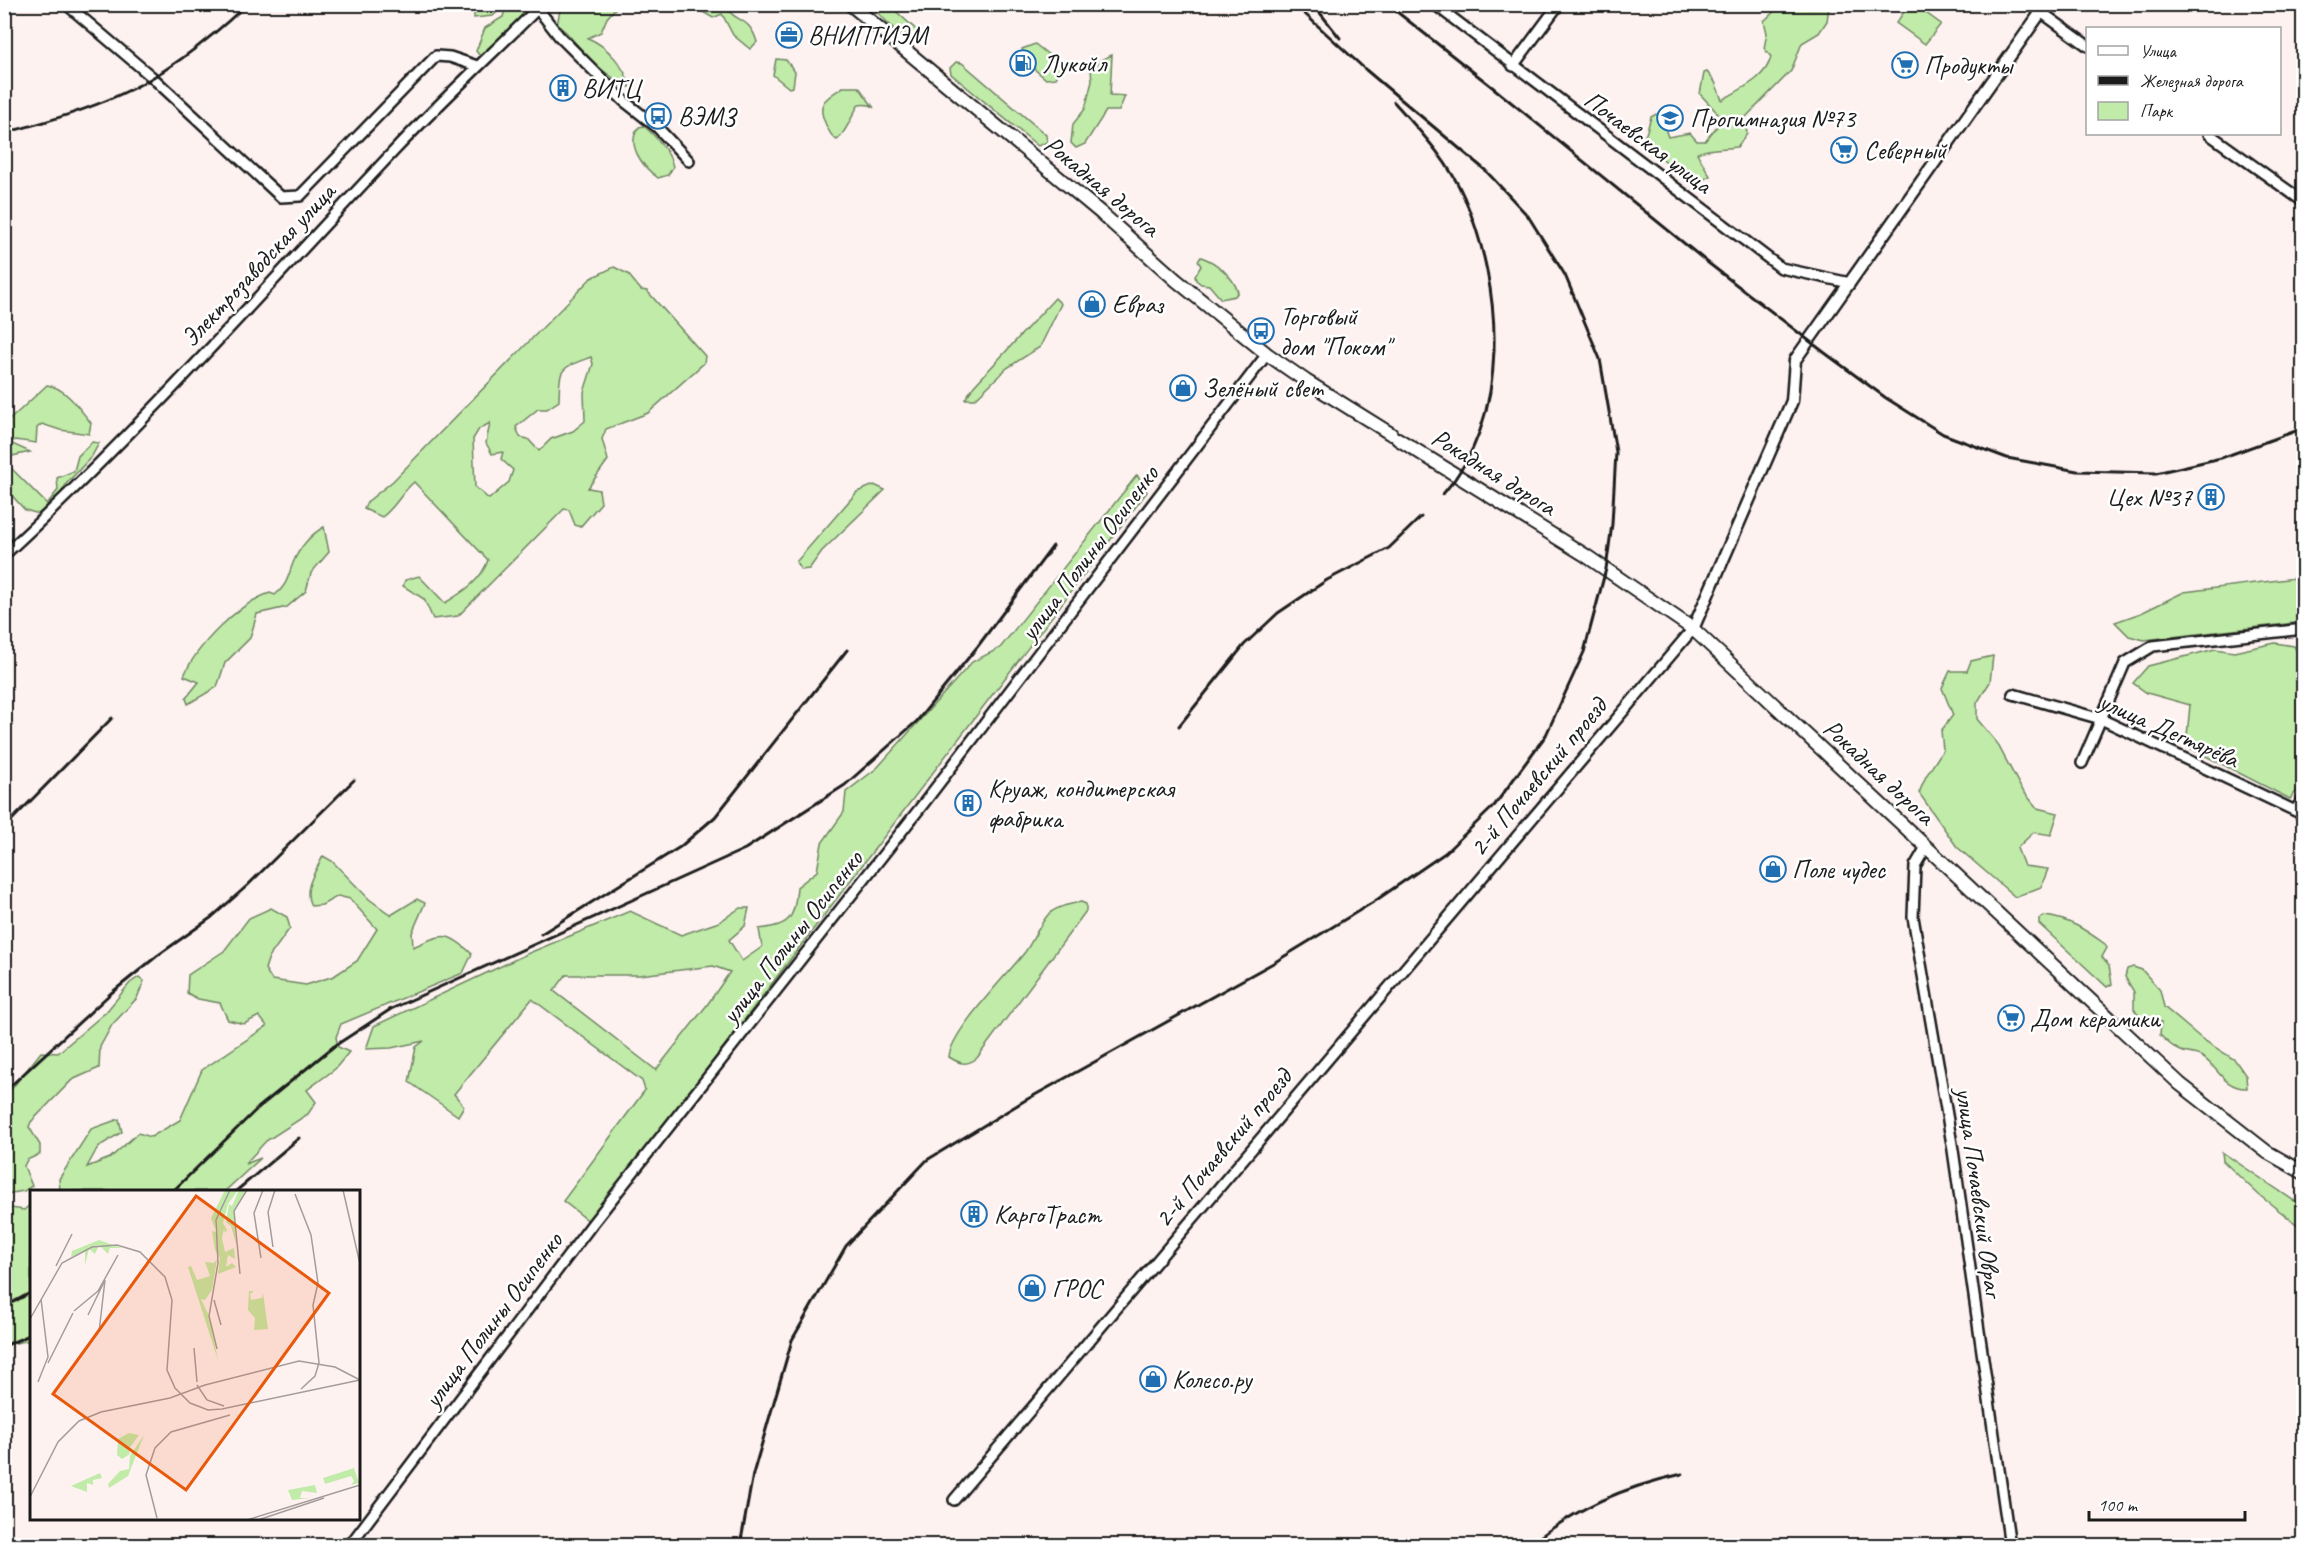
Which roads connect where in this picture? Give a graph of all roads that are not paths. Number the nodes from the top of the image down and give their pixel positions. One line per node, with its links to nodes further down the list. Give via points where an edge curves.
1 (66, 4): 9 (street, via 152,77 281,198 300,196 436,56)
2 (850, 4): 15 (main road, Рокадная дорога)
3 (1434, 4): 10 (street, Почаевская улица)
4 (1559, 4): 10 (street)
5 (2031, 4): 7 (street)
6 (540, 7): 9 (street, Электрозаводская улица); 12 (street, via 559,36)
7 (2041, 12): 8 (street); 14 (street, 2-й Почаевский проезд)
8 (2086, 45)
9 (477, 66): 16 (street, Электрозаводская улица, via 169,391)
10 (1514, 66): 14 (street, Почаевская улица, via 1781,268)
11 (2210, 135): 13 (street)
12 (689, 161)
13 (2304, 202)
14 (1850, 283): 17 (street, 2-й Почаевский проезд, via 1795,360 1792,401)
15 (1267, 354): 17 (main road, Рокадная дорога, via 1585,555); 27 (street, улица Полины Осипенко, via 924,803 592,1223)
16 (4, 555)
17 (1692, 629): 24 (main road, Рокадная дорога); 26 (street, 2-й Почаевский проезд)
18 (2304, 629): 20 (street, via 2152,646 2125,663)
19 (2013, 694): 20 (street, улица Дегтярёва)
20 (2101, 719): 21 (street); 23 (street, улица Дегтярёва)
21 (2082, 763)
22 (2304, 799): 23 (street)
23 (2299, 813)
24 (1926, 847): 25 (main road, Рокадная дорога, via 2180,1084 2267,1152); 28 (street, улица Почаевский Овраг, via 1915,866 1913,917 1953,1150)
25 (2304, 1173)
26 (954, 1500)
27 (349, 1545)
28 (2010, 1545)

